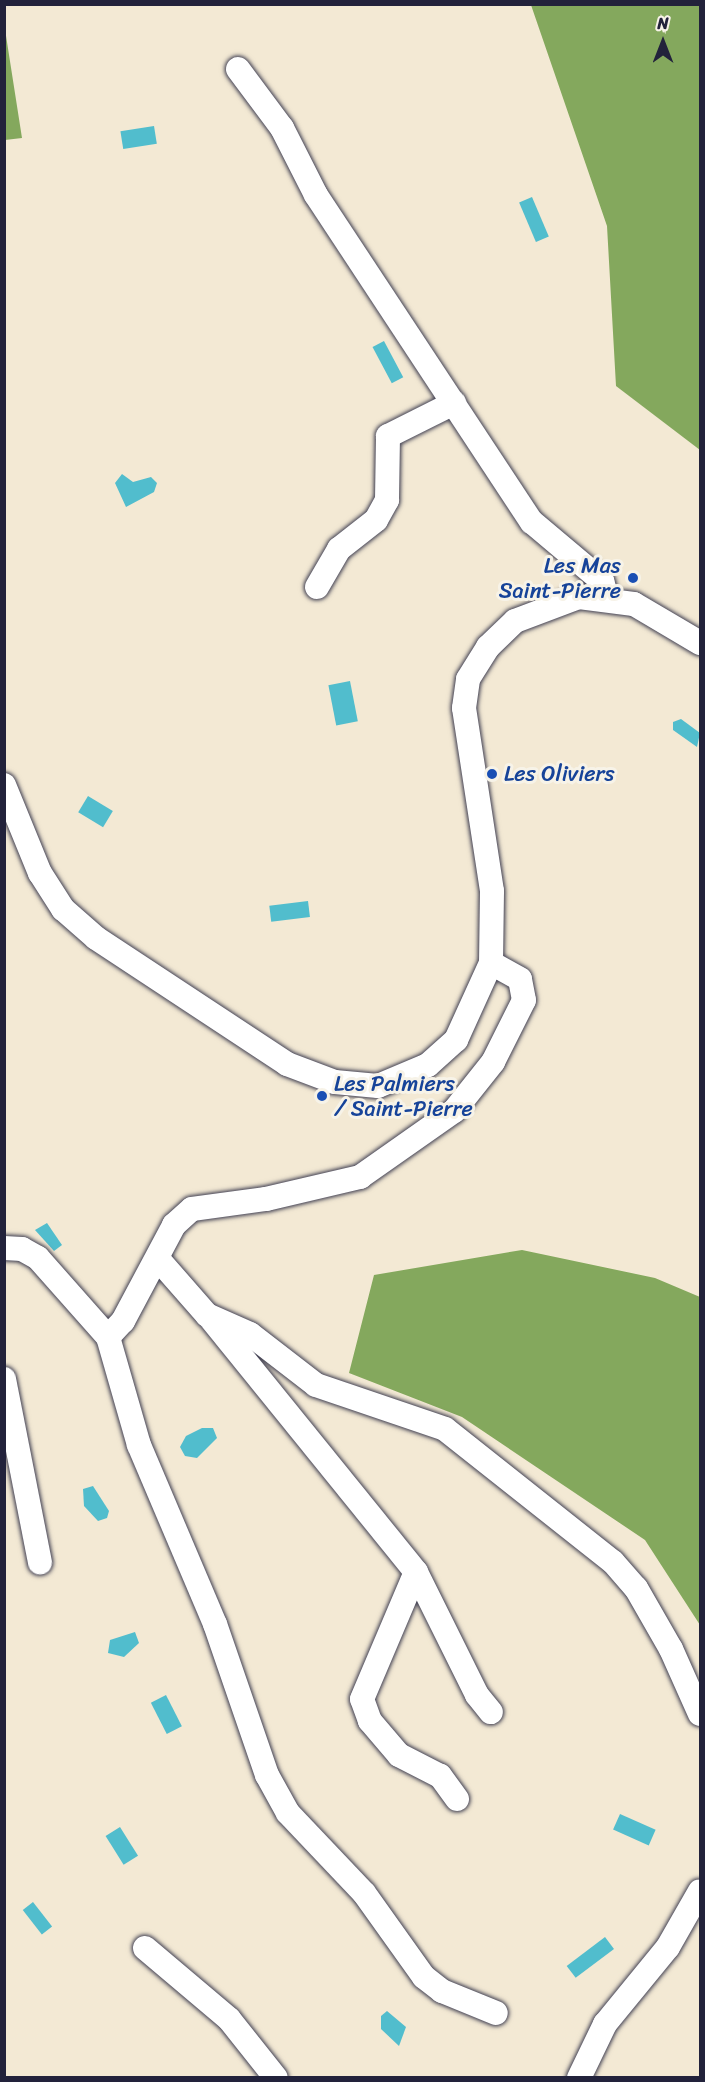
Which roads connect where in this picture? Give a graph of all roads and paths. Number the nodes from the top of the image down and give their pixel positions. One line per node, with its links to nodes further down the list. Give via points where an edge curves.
1 (238, 69): 2 (street, via 282,128 316,195)
2 (454, 404): 3 (street, via 388,436 387,500 375,520 339,549); 4 (street, via 532,522 602,581)
3 (317, 587)
4 (607, 597): 5 (street, via 634,604); 7 (street, via 547,605 515,621 488,647 468,680 464,708 492,891)
5 (700, 643)
6 (4, 785): 7 (street, via 39,873 63,909 96,938 266,1052 317,1076 378,1086 428,1065 456,1040)
7 (491, 963): 9 (street, via 520,979 524,1000 493,1062 454,1111 360,1177 266,1199 192,1209 174,1225)
8 (4, 1248): 11 (street, via 22,1249 38,1258)
9 (158, 1259): 10 (street); 11 (street, via 123,1321)
10 (207, 1315): 14 (street); 16 (street, via 250,1334 316,1385 445,1429 500,1469 614,1562 636,1588)
11 (108, 1337): 20 (street, via 139,1445 215,1624 278,1798 364,1893 424,1977 442,1991)
12 (4, 1379): 13 (street)
13 (39, 1562)
14 (416, 1572): 15 (street, via 477,1695); 17 (street, via 362,1699 370,1721 399,1755 440,1776)
15 (491, 1712)
16 (700, 1714)
17 (457, 1799)
18 (700, 1891): 22 (street, via 668,1947 605,2024)
19 (145, 1948): 21 (street, via 229,2019)
20 (496, 2013)
21 (276, 2078)
22 (579, 2078)

